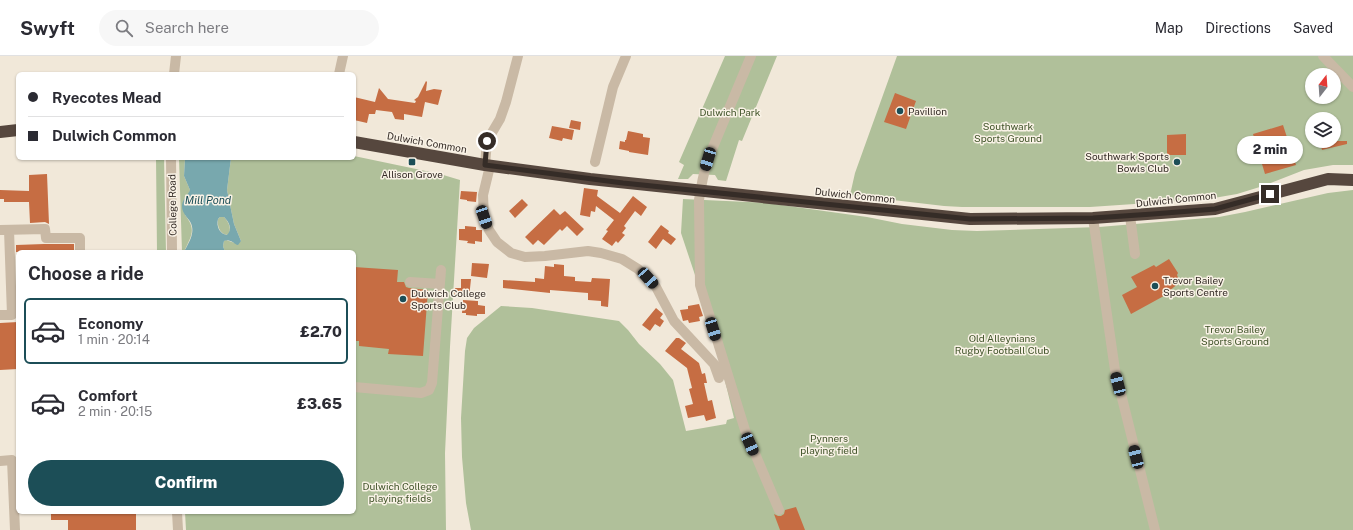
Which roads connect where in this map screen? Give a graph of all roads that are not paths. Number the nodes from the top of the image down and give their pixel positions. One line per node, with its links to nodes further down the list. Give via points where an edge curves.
1 (176, 56): 7 (street)
2 (343, 56): 8 (street)
3 (518, 56): 15 (street, via 500,119 487,141)
4 (626, 56): 14 (street, via 613,87)
5 (751, 56): 17 (street, via 708,159)
6 (1323, 56): 9 (street)
7 (174, 72)
8 (339, 72)
9 (1353, 87)
10 (16, 130): 11 (highway)
11 (0, 132)
12 (356, 142): 15 (highway, Dulwich Common)
13 (171, 160): 22 (street, College Road)
14 (595, 162)
15 (488, 165): 17 (highway, Dulwich Common, via 604,181); 28 (street, via 483,195 484,217 497,242 511,253 525,257 588,251 622,259 656,287 674,321 714,364)
16 (1353, 180): 18 (highway, Dulwich Common, via 1328,179 1215,209)
17 (700, 190): 19 (highway, Dulwich Common, via 970,219); 32 (street, via 700,285 744,430)
18 (1130, 216): 19 (highway, Dulwich Common); 23 (street)
19 (1093, 218): 36 (street, via 1115,370)
20 (5, 230): 21 (street, via 45,229 46,238 80,238); 27 (street, via 12,315)
21 (80, 250)
22 (172, 250)
23 (1135, 254)
24 (441, 270): 26 (street)
25 (410, 282): 26 (street)
26 (440, 284): 29 (street, via 432,383 429,390 421,393)
27 (0, 315)
28 (719, 378)
29 (356, 387)
30 (15, 460): 31 (street); 34 (street)
31 (0, 461)
32 (779, 510)
33 (177, 514): 35 (street)
34 (15, 530)
35 (178, 530)
36 (1155, 530)

